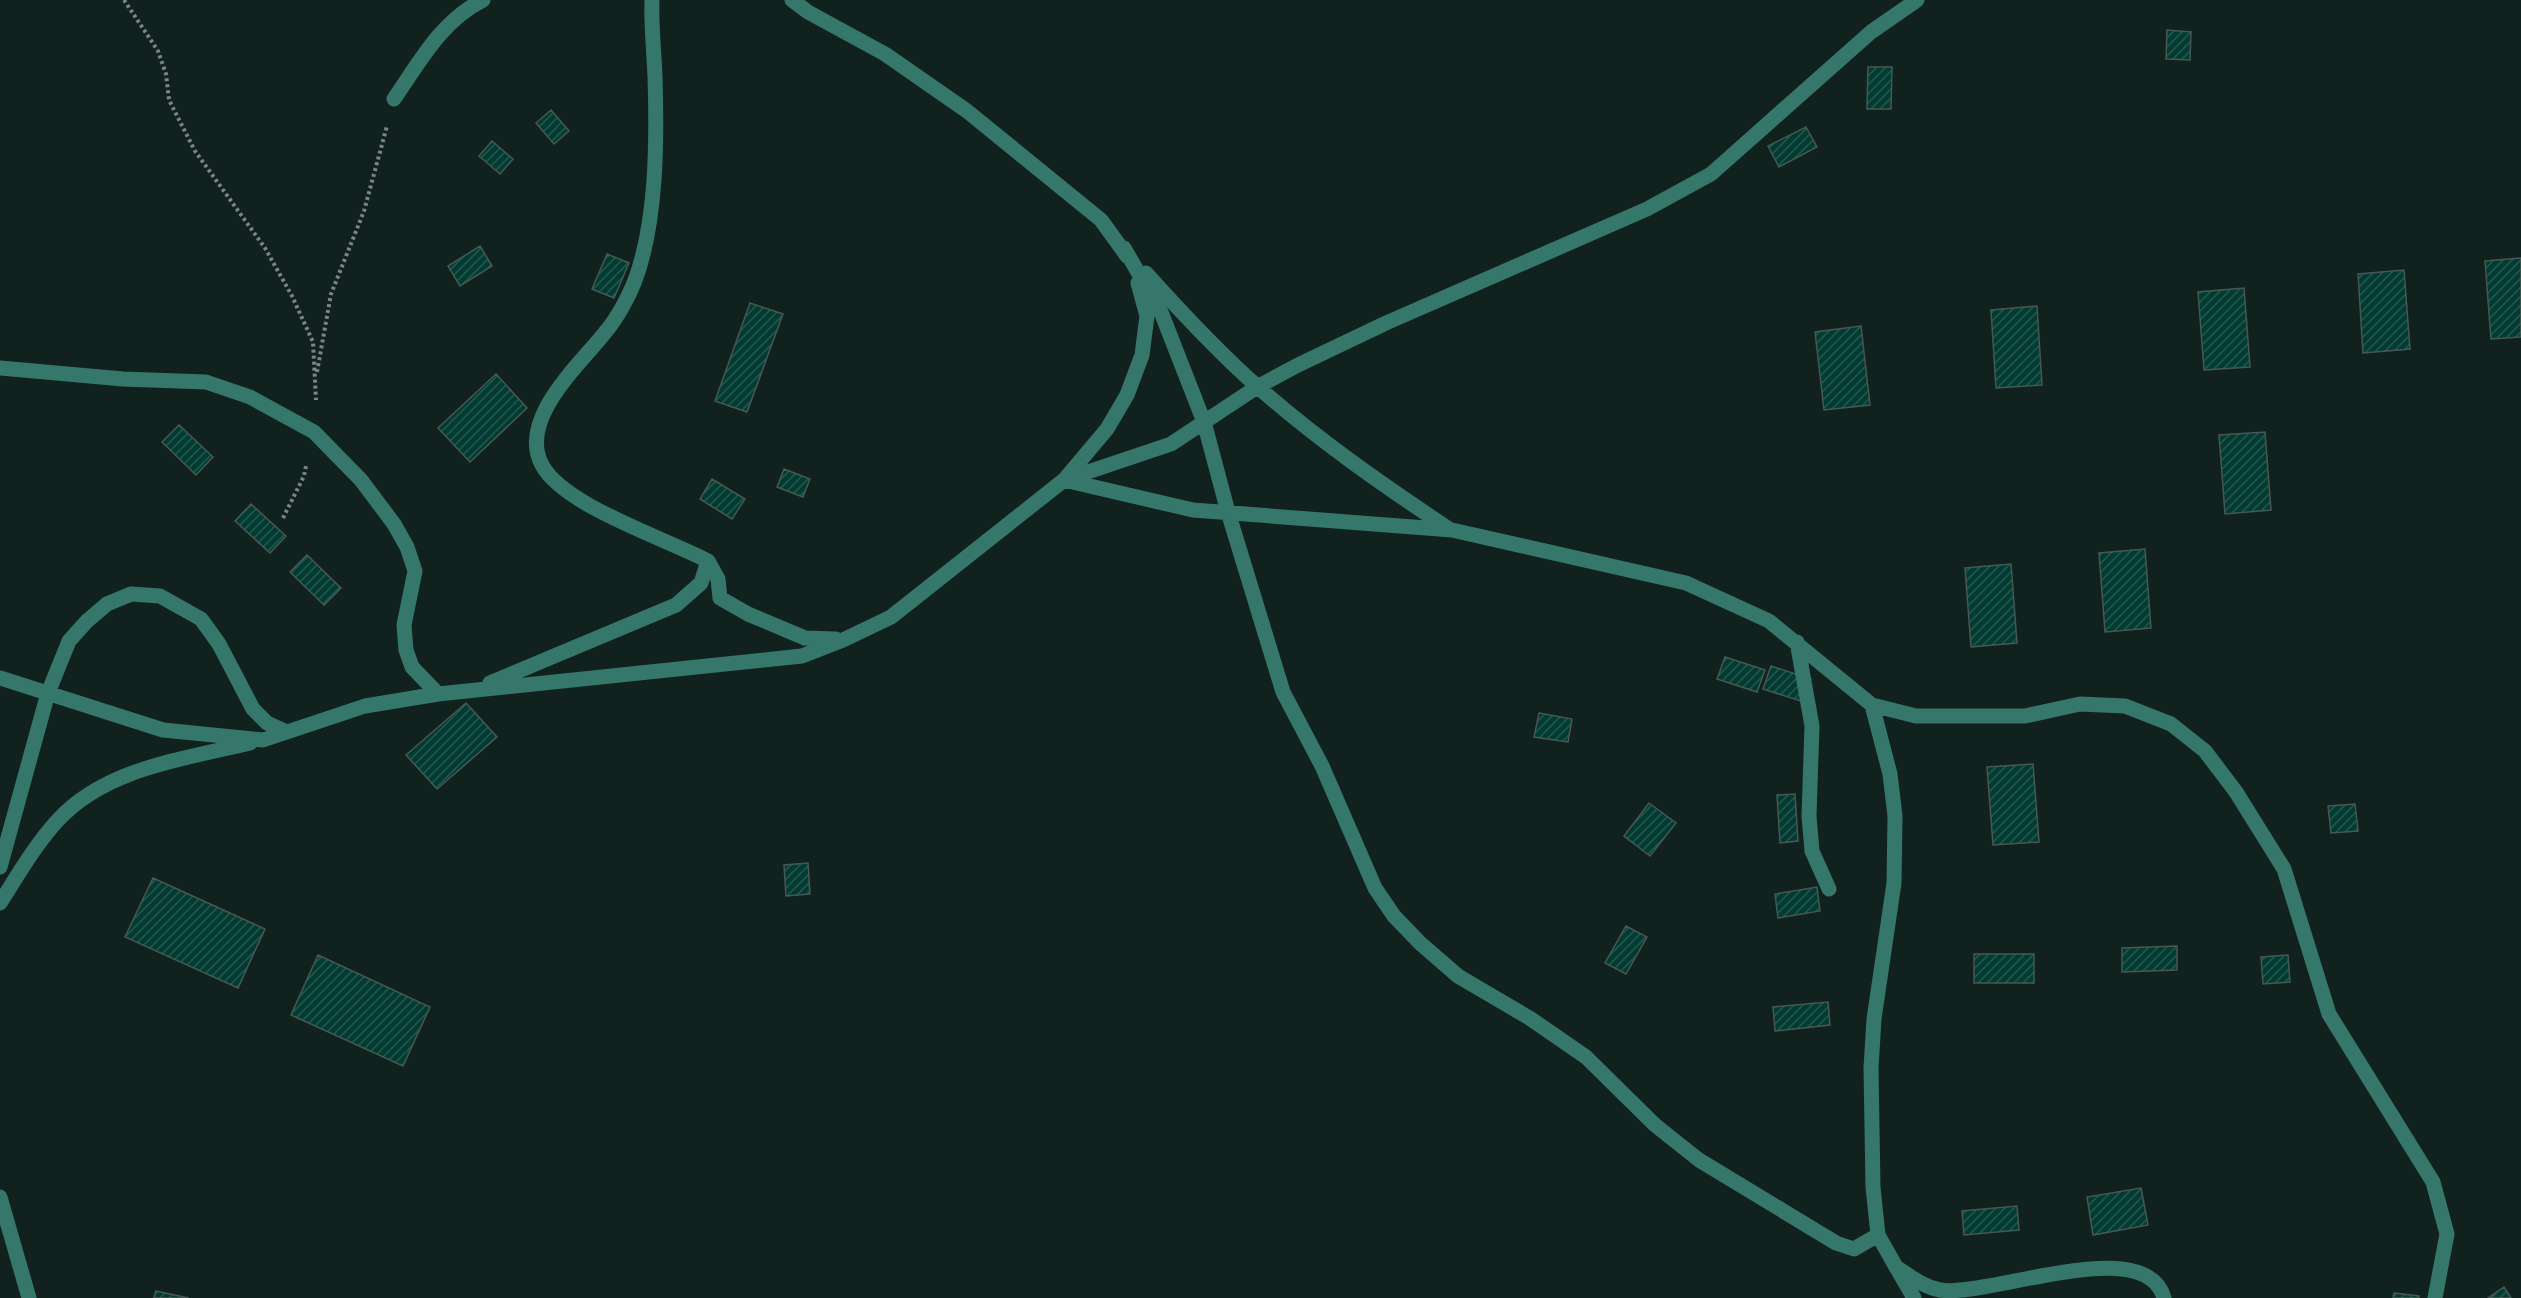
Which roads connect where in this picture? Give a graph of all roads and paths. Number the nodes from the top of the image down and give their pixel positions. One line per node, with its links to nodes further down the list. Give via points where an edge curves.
1 (124, 0): 11 (path, via 158,51 169,100 195,151 265,248 292,296 313,342)
2 (464, 0): 7 (lane)
3 (483, 0): 7 (lane)
4 (652, 0): 19 (lane, via 655,169 634,284 608,329 568,375 538,422 537,446 542,465 565,491 596,510)
5 (792, 0): 9 (lane, via 885,54 967,111 1101,220)
6 (1917, 0): 12 (lane, via 1871,32 1711,174 1686,189 1386,323)
7 (456, 17): 8 (lane, via 438,35)
8 (394, 99): 11 (path, via 364,211 331,294)
9 (1124, 248): 12 (lane, via 1192,324); 13 (lane, via 1161,312); 15 (lane, via 1147,316 1142,355 1127,395 1107,429)
10 (0, 368): 14 (lane, via 206,382 250,397)
11 (316, 378): 14 (path)
12 (1257, 387): 13 (lane); 18 (lane, via 1374,480)
13 (1204, 422): 15 (lane, via 1171,444); 16 (lane)
14 (314, 432): 17 (path, via 304,476); 25 (lane, via 361,480 407,547 415,571 404,625 406,650 412,667)
15 (1064, 480): 16 (lane, via 1193,510); 20 (lane, via 891,617)
16 (1228, 512): 18 (lane); 33 (lane, via 1283,692 1322,766 1376,888 1394,916 1458,976 1586,1057 1655,1125 1698,1160 1836,1243 1854,1249)
17 (283, 518)
18 (1452, 530): 21 (lane, via 1686,583 1769,621)
19 (708, 561): 20 (lane, via 718,579 720,598 805,638); 23 (lane, via 701,583 676,605)
20 (843, 640): 23 (lane, via 802,656)
21 (1797, 642): 26 (lane); 30 (lane, via 1812,726 1812,851)
22 (0, 678): 24 (lane)
23 (473, 690): 25 (lane)
24 (48, 693): 27 (lane, via 69,641 87,621 107,604 131,594 160,596 201,619 219,644 253,709 267,723); 28 (lane, via 163,730); 29 (lane)
25 (438, 694): 27 (lane, via 364,706)
26 (1872, 705): 33 (lane, via 1890,774 1895,816 1894,883 1874,1019 1871,1068); 38 (lane, via 1916,716 2025,716 2080,704 2125,706 2171,724 2205,751 2284,869 2329,1014 2433,1182 2447,1234)
27 (287, 732): 28 (lane)
28 (263, 740): 31 (lane, via 160,764 118,778 84,797 58,820 31,854)
29 (0, 867)
30 (1829, 889)
31 (0, 903)
32 (0, 1197): 35 (lane)
33 (1878, 1235): 34 (lane)
34 (1896, 1267): 36 (lane); 37 (lane, via 1923,1285 1964,1292 2101,1268 2138,1272 2155,1281)
35 (29, 1298)
36 (1914, 1298)
37 (2164, 1298)
38 (2435, 1298)

